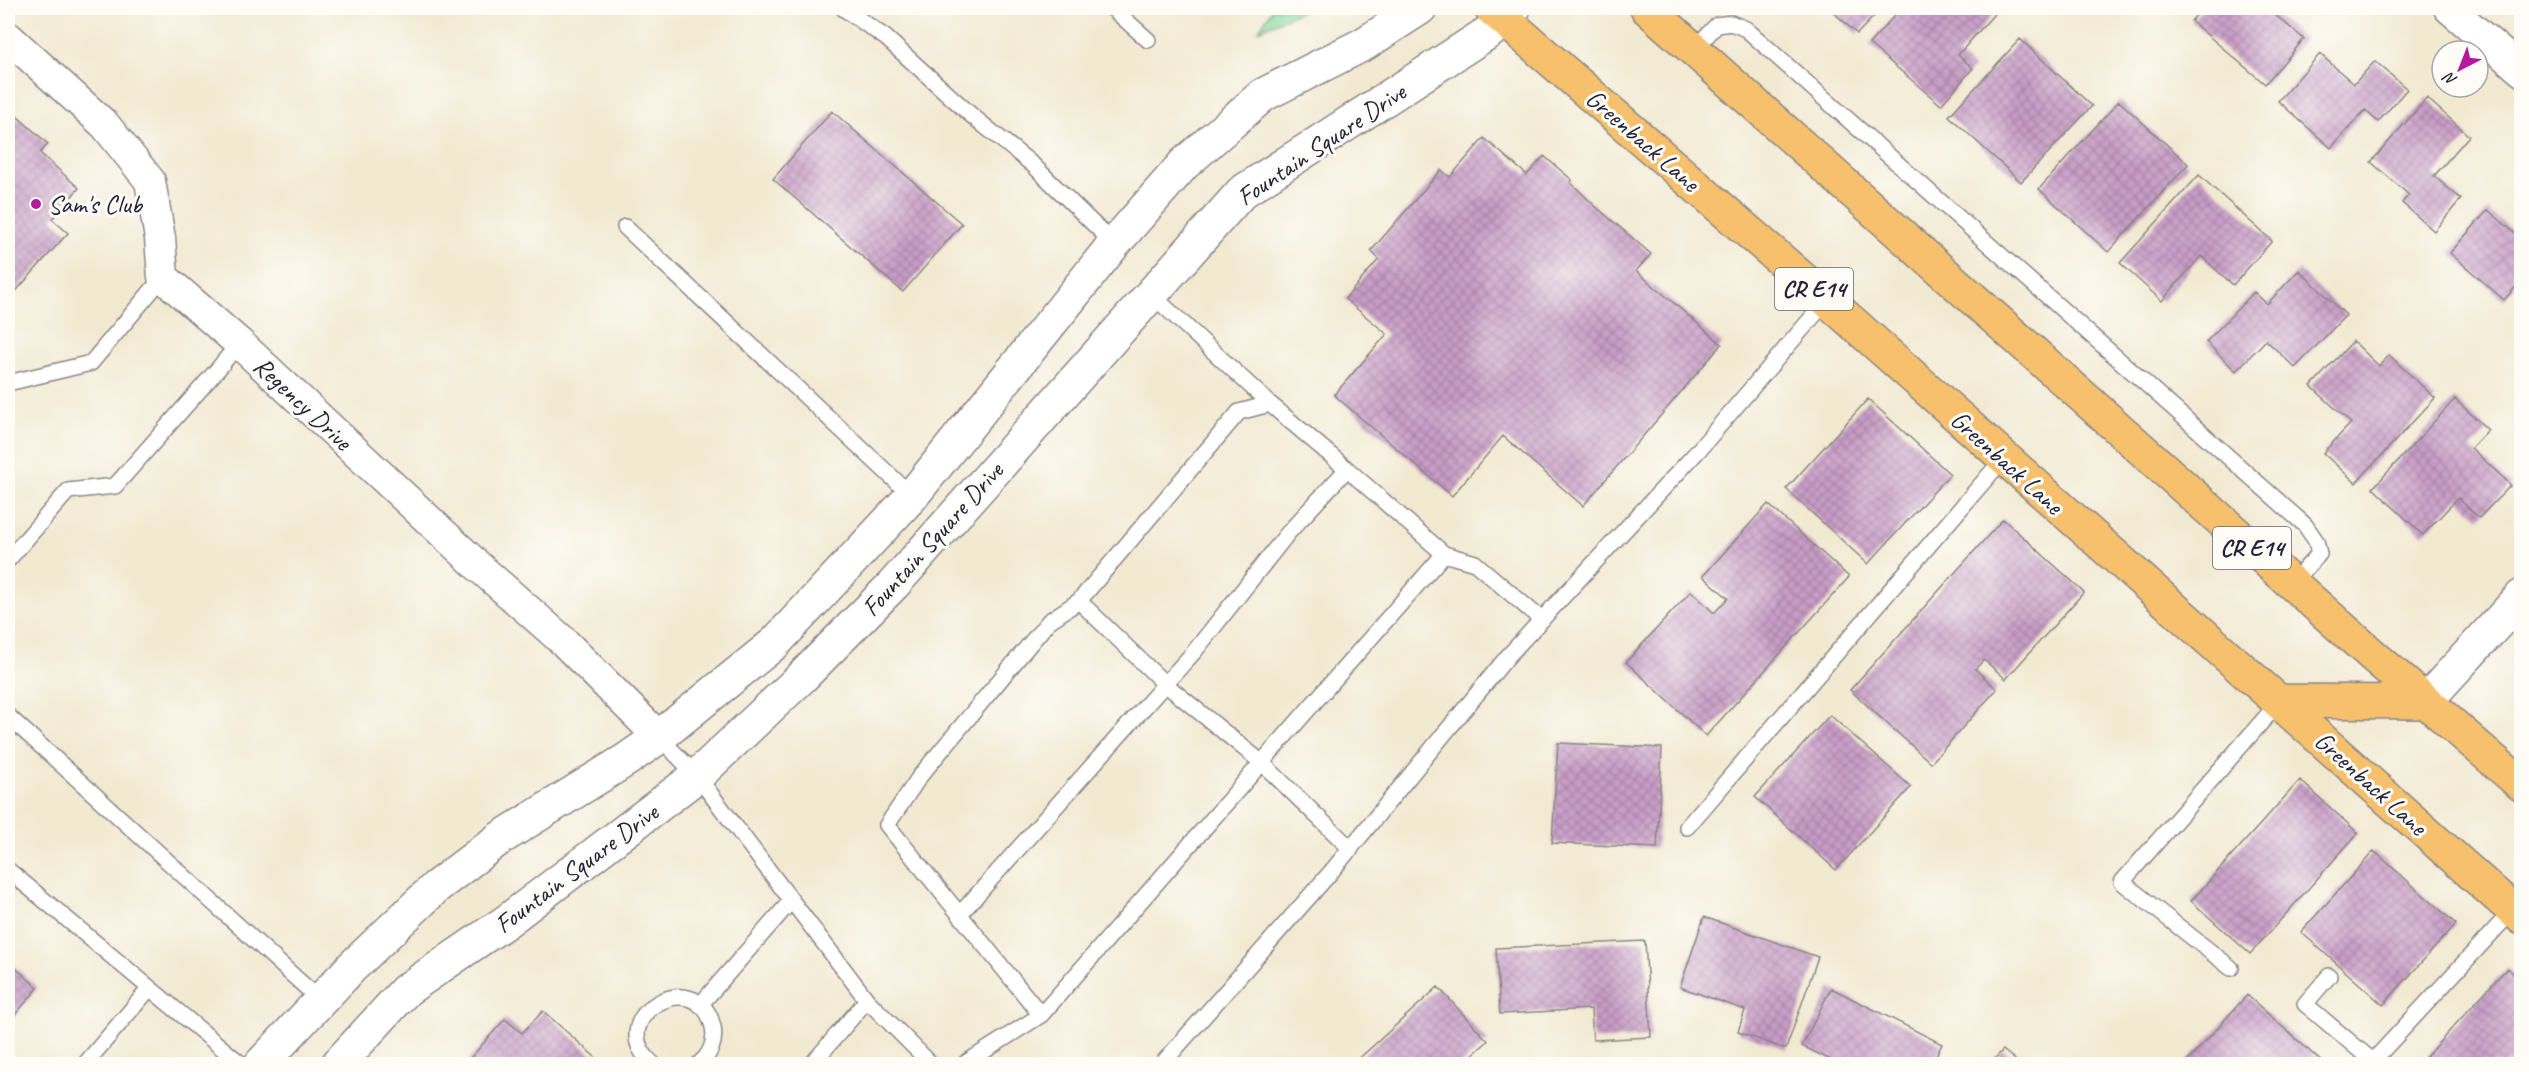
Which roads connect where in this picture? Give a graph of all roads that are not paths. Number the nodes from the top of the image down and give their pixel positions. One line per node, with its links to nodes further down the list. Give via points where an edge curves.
1 (843, 8): 12 (lane, via 886,39 1033,165)
2 (1112, 8): 8 (lane)
3 (1419, 8): 12 (street, Fountain Square Drive, via 1364,44 1263,95 1184,164)
4 (1647, 8): 9 (main road, CR E14)
5 (2449, 8): 10 (street)
6 (1504, 12): 14 (street, Fountain Square Drive, via 1242,192); 15 (main road, Greenback Lane / CR E14)
7 (8, 37): 13 (street, via 105,125 150,181)
8 (1148, 39)
9 (1694, 49): 24 (main road, CR E14); 24 (lane, via 1717,25 1731,23 1746,29 2305,525 2319,554)
10 (2522, 71)
11 (624, 227): 21 (lane)
12 (1114, 244): 21 (street, Fountain Square Drive)
13 (164, 277): 16 (street, Regency Drive); 17 (lane, via 91,363)
14 (1150, 293): 18 (lane); 34 (street, Fountain Square Drive, via 893,585)
15 (1827, 300): 19 (main road, Greenback Lane / CR E14); 27 (lane, via 1696,453)
16 (239, 343): 23 (lane, via 115,486 68,491); 32 (street, Regency Drive, via 563,641)
17 (8, 383)
18 (1270, 404): 20 (lane); 26 (lane, via 1239,412)
19 (2003, 459): 29 (main road, Greenback Lane / CR E14); 36 (lane)
20 (1347, 470): 22 (lane); 28 (lane, via 1288,533)
21 (912, 496): 32 (street, Fountain Square Drive, via 775,643)
22 (1443, 554): 27 (lane, via 1475,563); 33 (lane)
23 (8, 560)
24 (2292, 583): 30 (main road, CR E14)
25 (2522, 596): 30 (street)
26 (1079, 601): 28 (lane); 40 (lane, via 1049,621 920,776 887,825)
27 (1542, 620): 37 (lane, via 1508,656)
28 (1165, 684): 33 (lane); 40 (lane)
29 (2280, 701): 30 (main road); 41 (main road, Greenback Lane / CR E14); 42 (lane, via 2122,882)
30 (2425, 702): 35 (main road, CR E14)
31 (8, 716): 45 (lane)
32 (659, 737): 34 (lane); 45 (street, Fountain Square Drive, via 499,839 436,887)
33 (1261, 762): 37 (lane); 48 (lane)
34 (697, 776): 39 (lane); 53 (street, Fountain Square Drive, via 507,921 406,990)
35 (2522, 785)
36 (1687, 827)
37 (1351, 849): 59 (lane)
38 (8, 870): 44 (lane)
39 (790, 901): 46 (lane); 47 (lane)
40 (960, 914): 48 (lane)
41 (2517, 914): 49 (lane)
42 (2231, 969)
43 (2329, 976): 49 (lane, via 2305,1004)
44 (149, 989): 50 (lane); 51 (lane)
45 (320, 1000): 52 (street, Fountain Square Drive)
46 (867, 1000): 56 (lane); 57 (lane)
47 (700, 1005): 54 (lane, via 689,999 669,998 651,1005 643,1015 638,1041); 55 (lane, via 713,1025 714,1036 707,1058)
48 (1041, 1015): 58 (lane)
49 (2374, 1063)
50 (85, 1065)
51 (240, 1065)
52 (261, 1065)
53 (338, 1065)
54 (653, 1065)
55 (699, 1065)
56 (812, 1065)
57 (931, 1065)
58 (964, 1065)
59 (1162, 1065)

